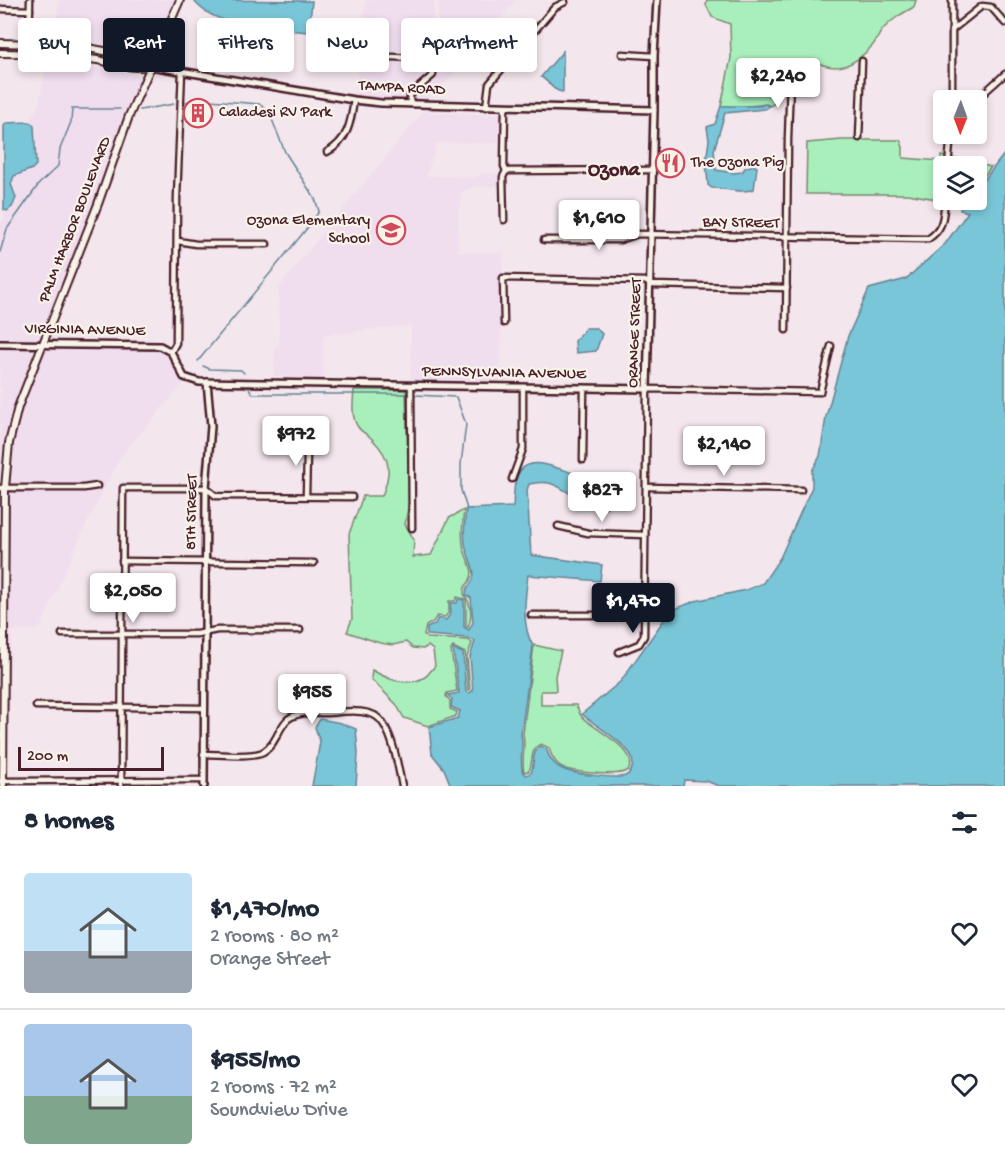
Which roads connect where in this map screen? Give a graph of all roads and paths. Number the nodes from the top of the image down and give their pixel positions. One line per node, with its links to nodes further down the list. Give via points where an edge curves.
1 (30, 0): 7 (street)
2 (180, 0): 9 (main road)
3 (657, 0): 17 (street, ORANGE STREET)
4 (952, 0): 11 (street)
5 (565, 2): 31 (street, via 555,7 489,84)
6 (0, 9): 7 (street)
7 (30, 10): 8 (street)
8 (30, 18)
9 (172, 18)
10 (1005, 22): 11 (street, via 991,8 982,6)
11 (952, 30): 27 (street)
12 (0, 43): 13 (main road, TAMPA ROAD)
13 (18, 43)
14 (0, 53): 15 (main road, TAMPA ROAD)
15 (18, 53)
16 (622, 54): 17 (street)
17 (654, 56): 33 (street, ORANGE STREET)
18 (392, 57): 19 (street)
19 (401, 57)
20 (862, 61): 34 (street)
21 (185, 71): 29 (street, TAMPA ROAD)
22 (148, 72): 49 (main road, PALM HARBOR BOULEVARD)
23 (182, 72): 43 (street)
24 (433, 72): 30 (street, via 410,95)
25 (1005, 74): 28 (street)
26 (790, 80): 41 (street)
27 (952, 90)
28 (987, 90)
29 (354, 100): 30 (street, TAMPA ROAD); 35 (street, via 348,131)
30 (410, 104): 31 (street, TAMPA ROAD)
31 (486, 106): 32 (street, TAMPA ROAD)
32 (505, 107): 33 (street, TAMPA ROAD); 37 (street)
33 (654, 110): 36 (street, ORANGE STREET)
34 (859, 138)
35 (327, 152)
36 (653, 170): 37 (street); 40 (street, ORANGE STREET)
37 (506, 171): 39 (street)
38 (944, 210): 41 (street, BAY STREET, via 942,225 928,239)
39 (504, 220)
40 (651, 235): 41 (street, BAY STREET); 42 (street, BAY STREET, via 638,234 620,240); 45 (street, ORANGE STREET)
41 (788, 237): 46 (street)
42 (544, 240)
43 (178, 241): 44 (street); 52 (street, via 176,343)
44 (267, 244)
45 (651, 285): 46 (street); 47 (street, via 645,281 503,278); 57 (street, ORANGE STREET)
46 (787, 288): 48 (street)
47 (504, 323)
48 (786, 330)
49 (42, 343): 50 (street, VIRGINIA AVENUE); 52 (street, VIRGINIA AVENUE, via 160,346); 63 (main road, via 12,431)
50 (0, 344)
51 (831, 346): 57 (street, PENNSYLVANIA AVENUE, via 820,392)
52 (171, 352): 53 (street, PENNSYLVANIA AVENUE, via 188,380)
53 (207, 382): 54 (street, PENNSYLVANIA AVENUE); 64 (street, 8TH STREET, via 211,426)
54 (411, 386): 55 (street, PENNSYLVANIA AVENUE); 69 (street)
55 (523, 387): 56 (street, PENNSYLVANIA AVENUE); 60 (street, via 523,448)
56 (584, 388): 57 (street, PENNSYLVANIA AVENUE); 59 (street)
57 (648, 389): 62 (street, ORANGE STREET)
58 (310, 442): 66 (street)
59 (582, 460)
60 (512, 479)
61 (97, 486): 63 (street)
62 (647, 487): 65 (street); 70 (street, ORANGE STREET)
63 (3, 488): 73 (main road)
64 (206, 488): 66 (street, via 216,496); 71 (street, via 123,488); 72 (street, 8TH STREET)
65 (801, 490)
66 (306, 496): 67 (street)
67 (352, 497)
68 (558, 526): 70 (street, via 588,533)
69 (412, 528)
70 (645, 535): 76 (street, ORANGE STREET)
71 (122, 561): 72 (street); 81 (street)
72 (206, 561): 74 (street); 78 (street, 8TH STREET)
73 (3, 562): 79 (main road)
74 (314, 563)
75 (531, 615): 76 (street)
76 (645, 615): 82 (street, ORANGE STREET, via 642,641)
77 (300, 630): 78 (street)
78 (206, 632): 81 (street); 86 (street, 8TH STREET)
79 (2, 634): 83 (main road)
80 (62, 634): 81 (street)
81 (122, 635): 85 (street)
82 (619, 652)
83 (2, 706): 88 (main road)
84 (36, 706): 85 (street)
85 (121, 707): 86 (street); 90 (street)
86 (204, 708): 87 (street, 8TH STREET)
87 (203, 754): 89 (street, 8TH STREET); 91 (street, via 264,751 285,722 295,716 363,713 374,715 385,725)
88 (2, 783): 90 (street)
89 (204, 783): 90 (street)
90 (121, 784)
91 (402, 786)

